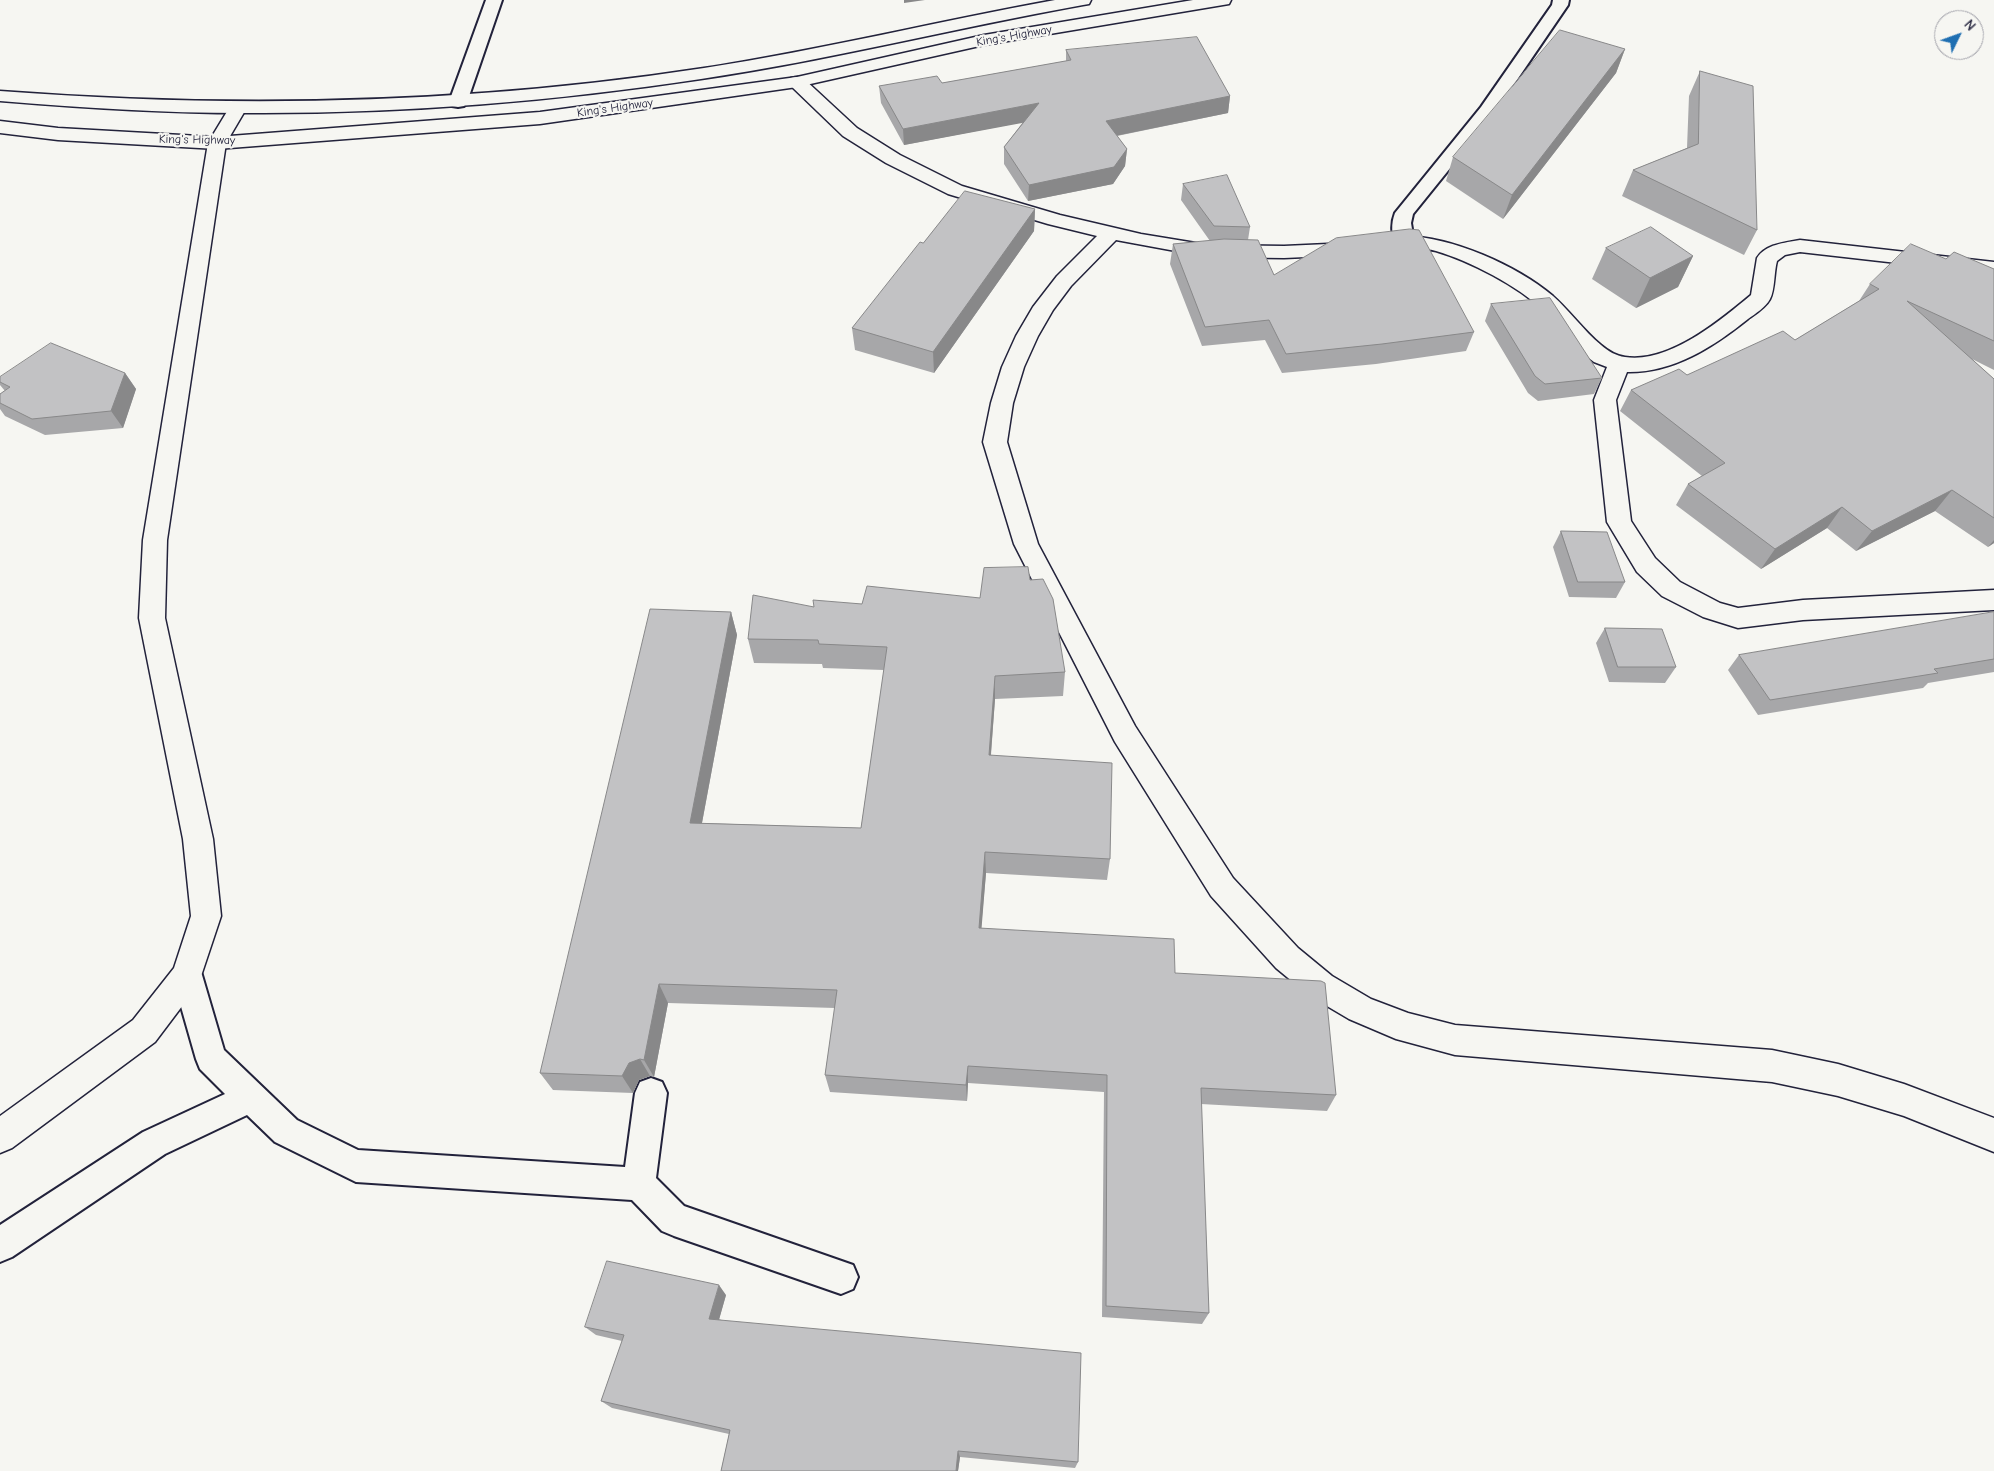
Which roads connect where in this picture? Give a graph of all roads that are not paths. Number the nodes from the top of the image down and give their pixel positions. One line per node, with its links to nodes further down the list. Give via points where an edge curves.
1 (494, 0): 7 (lane)
2 (1083, 0): 7 (main road, King's Highway, via 728,70)
3 (1223, 0): 5 (main road, King's Highway, via 984,40)
4 (1561, 0): 12 (lane, via 1486,111 1404,213 1401,223)
5 (797, 82): 10 (main road, King's Highway, via 540,118); 11 (main road, via 850,132 893,159 955,190 1055,220)
6 (0, 96): 8 (main road, King's Highway)
7 (458, 102): 8 (main road, King's Highway)
8 (237, 109): 10 (main road)
9 (0, 127): 10 (main road, King's Highway, via 58,134)
10 (217, 143): 16 (main road, via 155,540 152,618 196,830 205,906 206,916)
11 (1112, 233): 12 (main road, via 1208,251 1348,250); 19 (main road, via 1064,281 1027,336 1002,403 995,442 1026,544 1125,734 1222,887 1287,958 1321,986 1360,1009 1407,1028 1455,1040 1772,1066 1838,1080 1904,1100)
12 (1404, 241): 14 (main road, via 1429,243 1463,252 1520,282 1546,302 1579,340)
13 (1994, 268): 14 (main road, via 1800,246 1779,250 1767,258 1761,297 1735,321 1679,355 1649,366)
14 (1619, 366): 15 (main road, via 1605,400 1619,522 1646,565 1671,589 1712,610 1738,618 1803,610)
15 (1994, 600)
16 (188, 975): 18 (lane, via 211,1059); 20 (main road, via 144,1031)
17 (651, 1093): 21 (lane)
18 (252, 1097): 21 (lane, via 286,1132 356,1166); 22 (lane, via 154,1143)
19 (1994, 1135)
20 (0, 1136)
21 (639, 1184): 23 (lane, via 674,1219)
22 (0, 1245)
23 (841, 1277)

